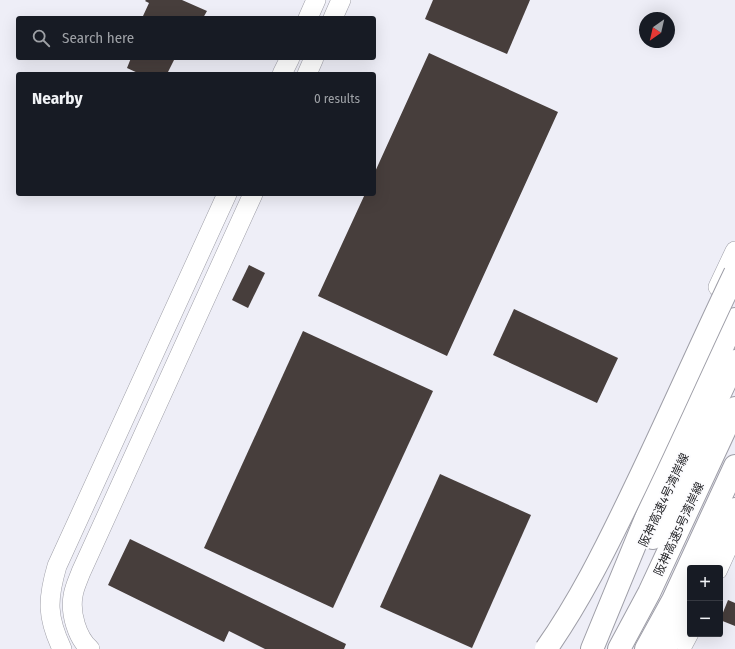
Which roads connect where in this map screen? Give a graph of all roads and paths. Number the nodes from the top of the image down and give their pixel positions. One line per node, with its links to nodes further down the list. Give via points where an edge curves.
1 (316, 0): 3 (street)
2 (341, 0): 4 (street)
3 (309, 16)
4 (333, 16)
5 (289, 60): 7 (street)
6 (313, 60): 8 (street)
7 (283, 72)
8 (308, 72)
9 (226, 196): 25 (street, via 57,566 51,587 49,609 53,630)
10 (252, 196): 26 (street, via 81,572 73,596 74,622 85,645)
11 (735, 251): 28 (street)
12 (735, 273): 27 (highway, bridge, via 612,535)
13 (735, 319): 30 (highway, via 653,501)
14 (735, 346): 29 (highway, 阪神高速4号湾岸線, via 639,553)
15 (735, 361): 30 (highway, 阪神高速5号湾岸線, via 644,557)
16 (735, 408): 31 (highway, 阪神高速5号湾岸線, via 649,593)
17 (735, 422): 32 (highway, via 655,596)
18 (735, 466): 33 (highway, via 673,600)
19 (735, 509): 21 (highway)
20 (735, 539): 22 (street)
21 (709, 565)
22 (723, 565)
23 (687, 610): 34 (highway)
24 (690, 637): 35 (street)
25 (62, 649)
26 (90, 649)
27 (546, 649)
28 (549, 649)
29 (585, 649)
30 (592, 649)
31 (619, 649)
32 (626, 649)
33 (646, 649)
34 (665, 649)
35 (684, 649)

